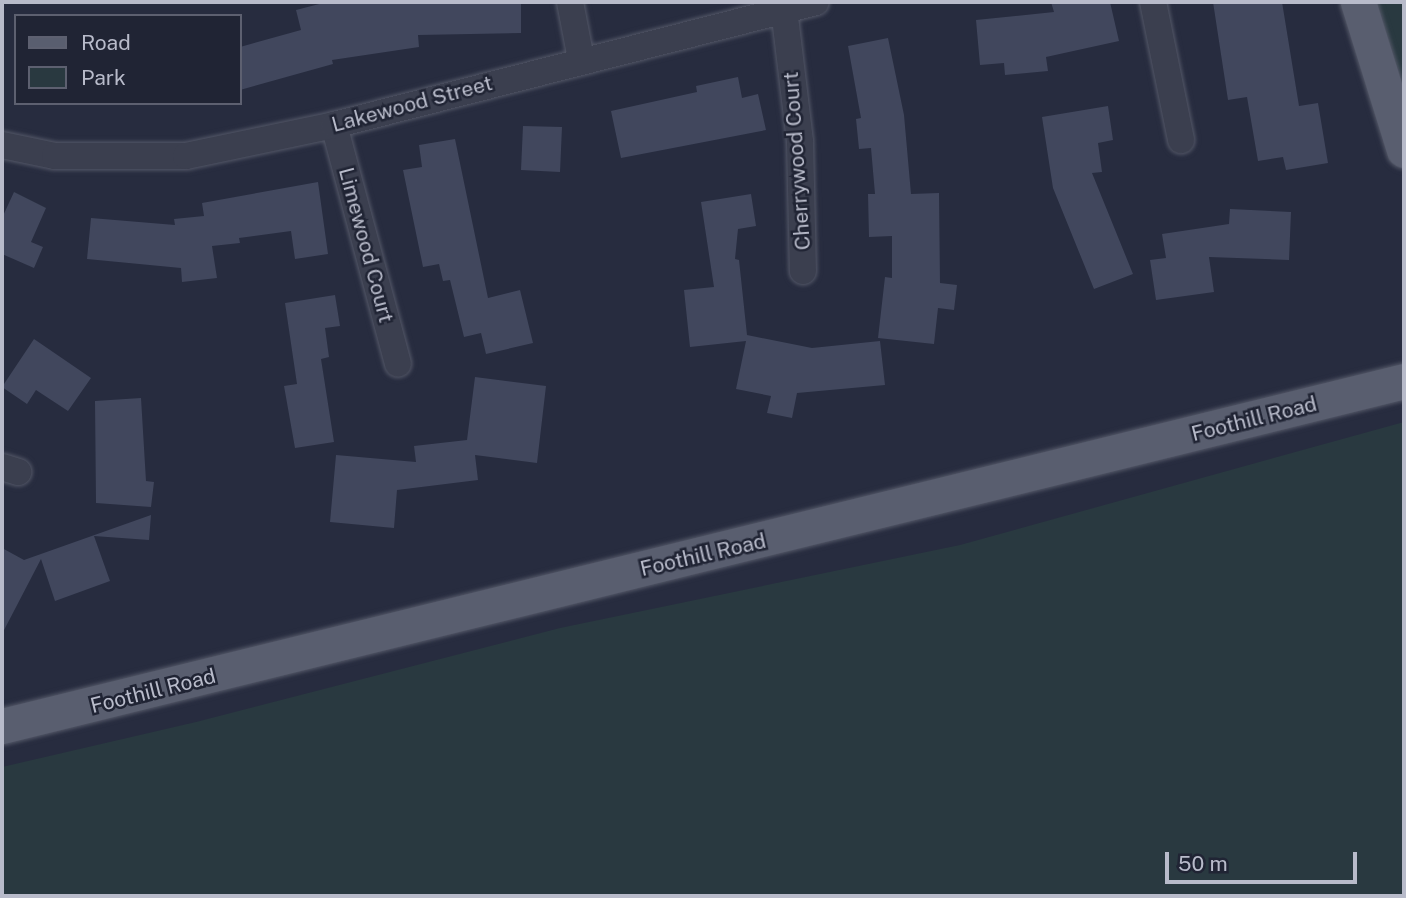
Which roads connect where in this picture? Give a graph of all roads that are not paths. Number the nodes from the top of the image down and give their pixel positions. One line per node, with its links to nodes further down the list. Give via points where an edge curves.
1 (570, 2): 6 (street)
2 (816, 2): 5 (street, Lakewood Street)
3 (1153, 2): 8 (street)
4 (1358, 2): 10 (main road)
5 (784, 9): 6 (street, Lakewood Street); 11 (street, Cherrywood Court, via 800,142)
6 (580, 59): 7 (street, Lakewood Street)
7 (334, 125): 9 (street, Lakewood Street, via 186,156 55,156); 12 (street, Limewood Court)
8 (1181, 140)
9 (2, 145)
10 (1404, 150)
11 (803, 271)
12 (398, 364)
13 (1404, 381): 14 (main road, Foothill Road)
14 (2, 726)

